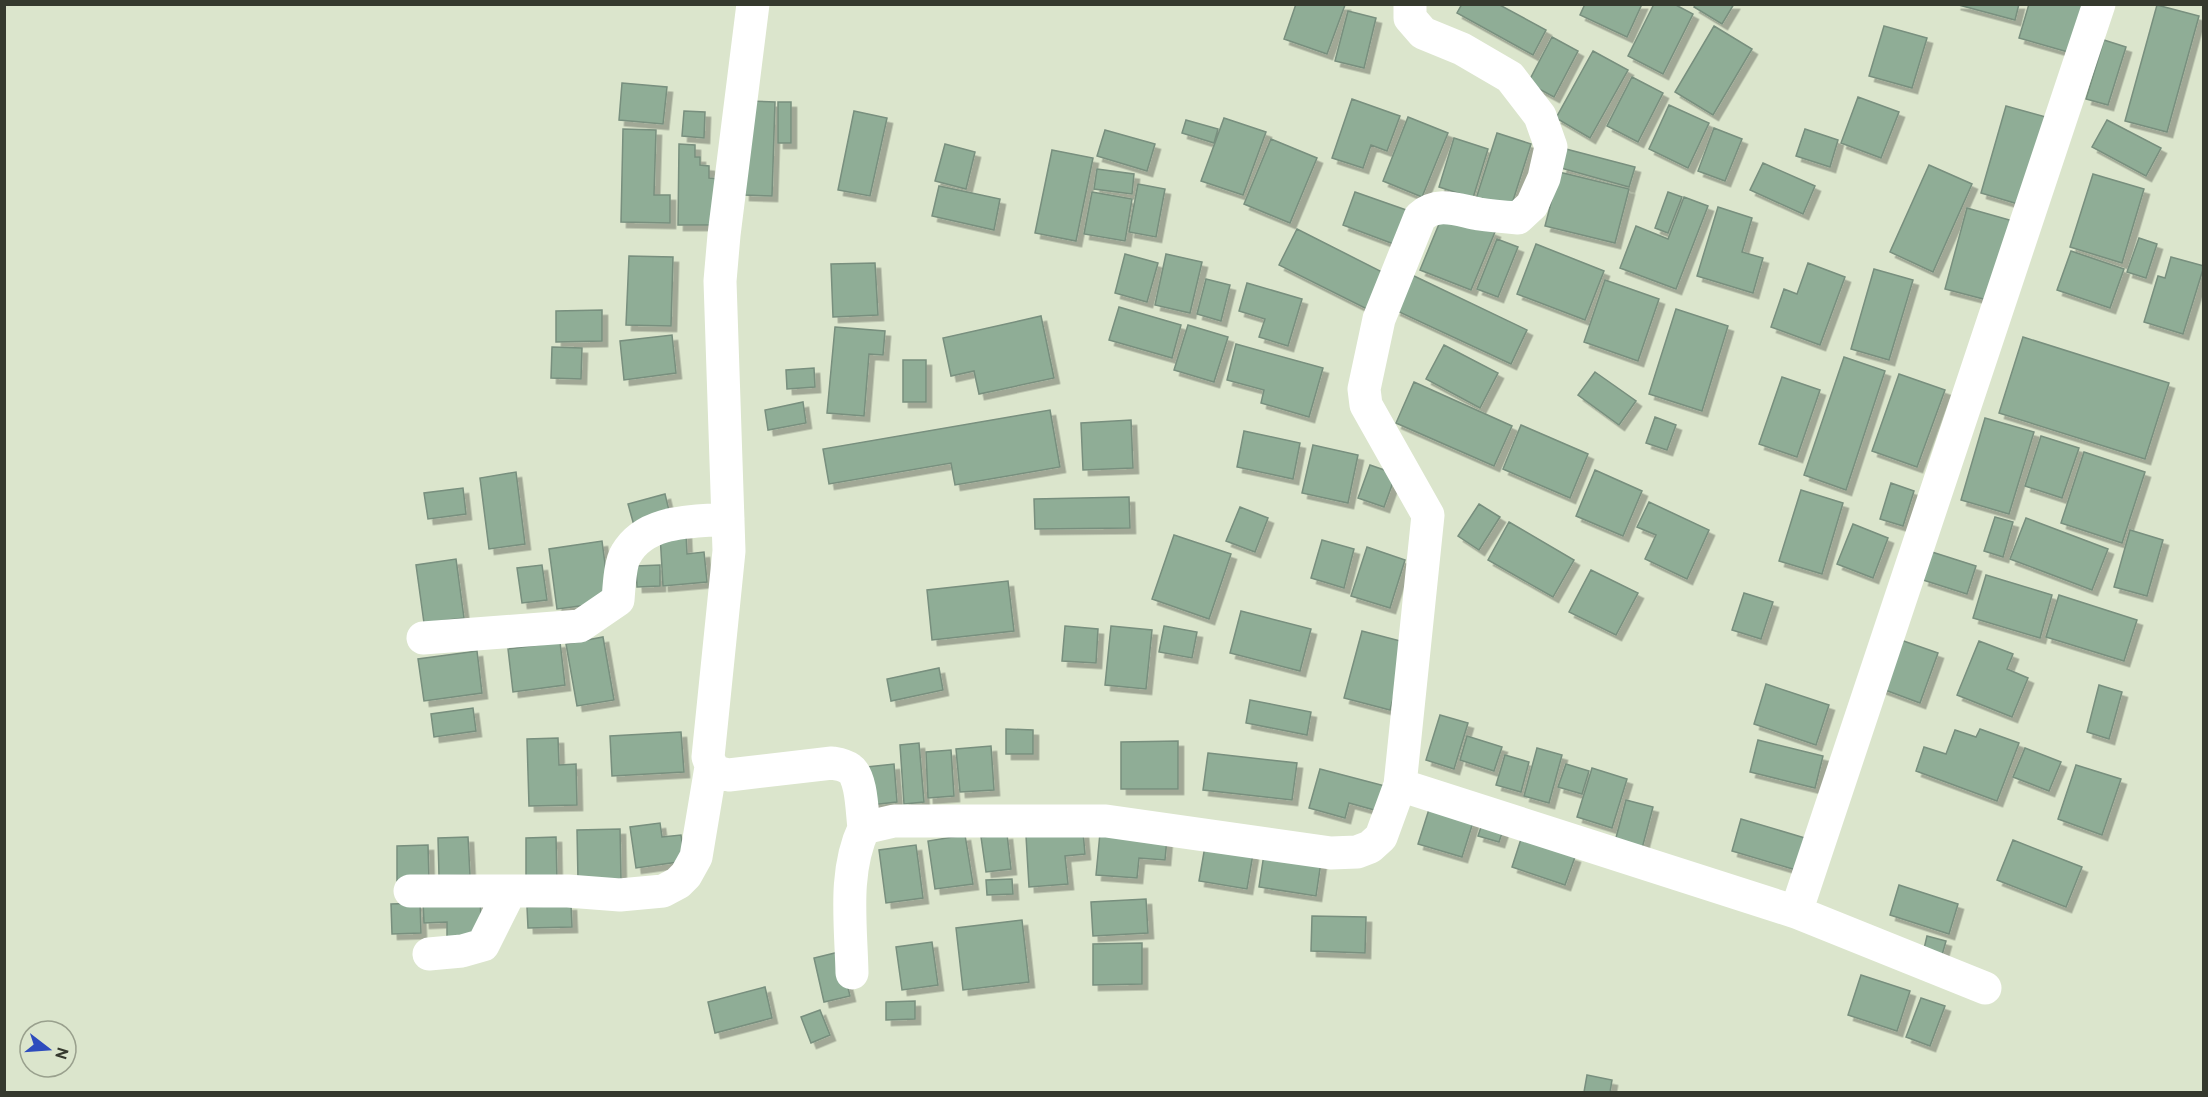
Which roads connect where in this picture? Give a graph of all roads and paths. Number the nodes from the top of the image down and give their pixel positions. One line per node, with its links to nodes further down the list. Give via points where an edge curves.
1 (753, 4): 4 (street, via 720,281)
2 (1410, 4): 7 (street, via 1410,18 1423,33 1510,77 1540,116 1551,147 1532,205 1518,218 1436,208 1420,218 1379,319 1364,389 1366,405 1428,515)
3 (2099, 4): 11 (street)
4 (728, 519): 5 (street, via 678,523 646,531 625,554 618,600 580,626); 6 (street, via 729,562 708,757)
5 (423, 638)
6 (711, 767): 8 (street, via 717,773 729,775 842,765 852,769 857,778); 10 (street, via 696,857 678,883 663,891 620,895)
7 (1400, 785): 8 (street, via 1381,837 1357,852 1330,853 1106,821 894,821); 11 (street)
8 (864, 828): 13 (street, via 856,844 851,871)
9 (410, 891): 10 (street)
10 (510, 891): 12 (street, via 483,945)
11 (1796, 912): 14 (street)
12 (429, 954)
13 (852, 973)
14 (1985, 988)

